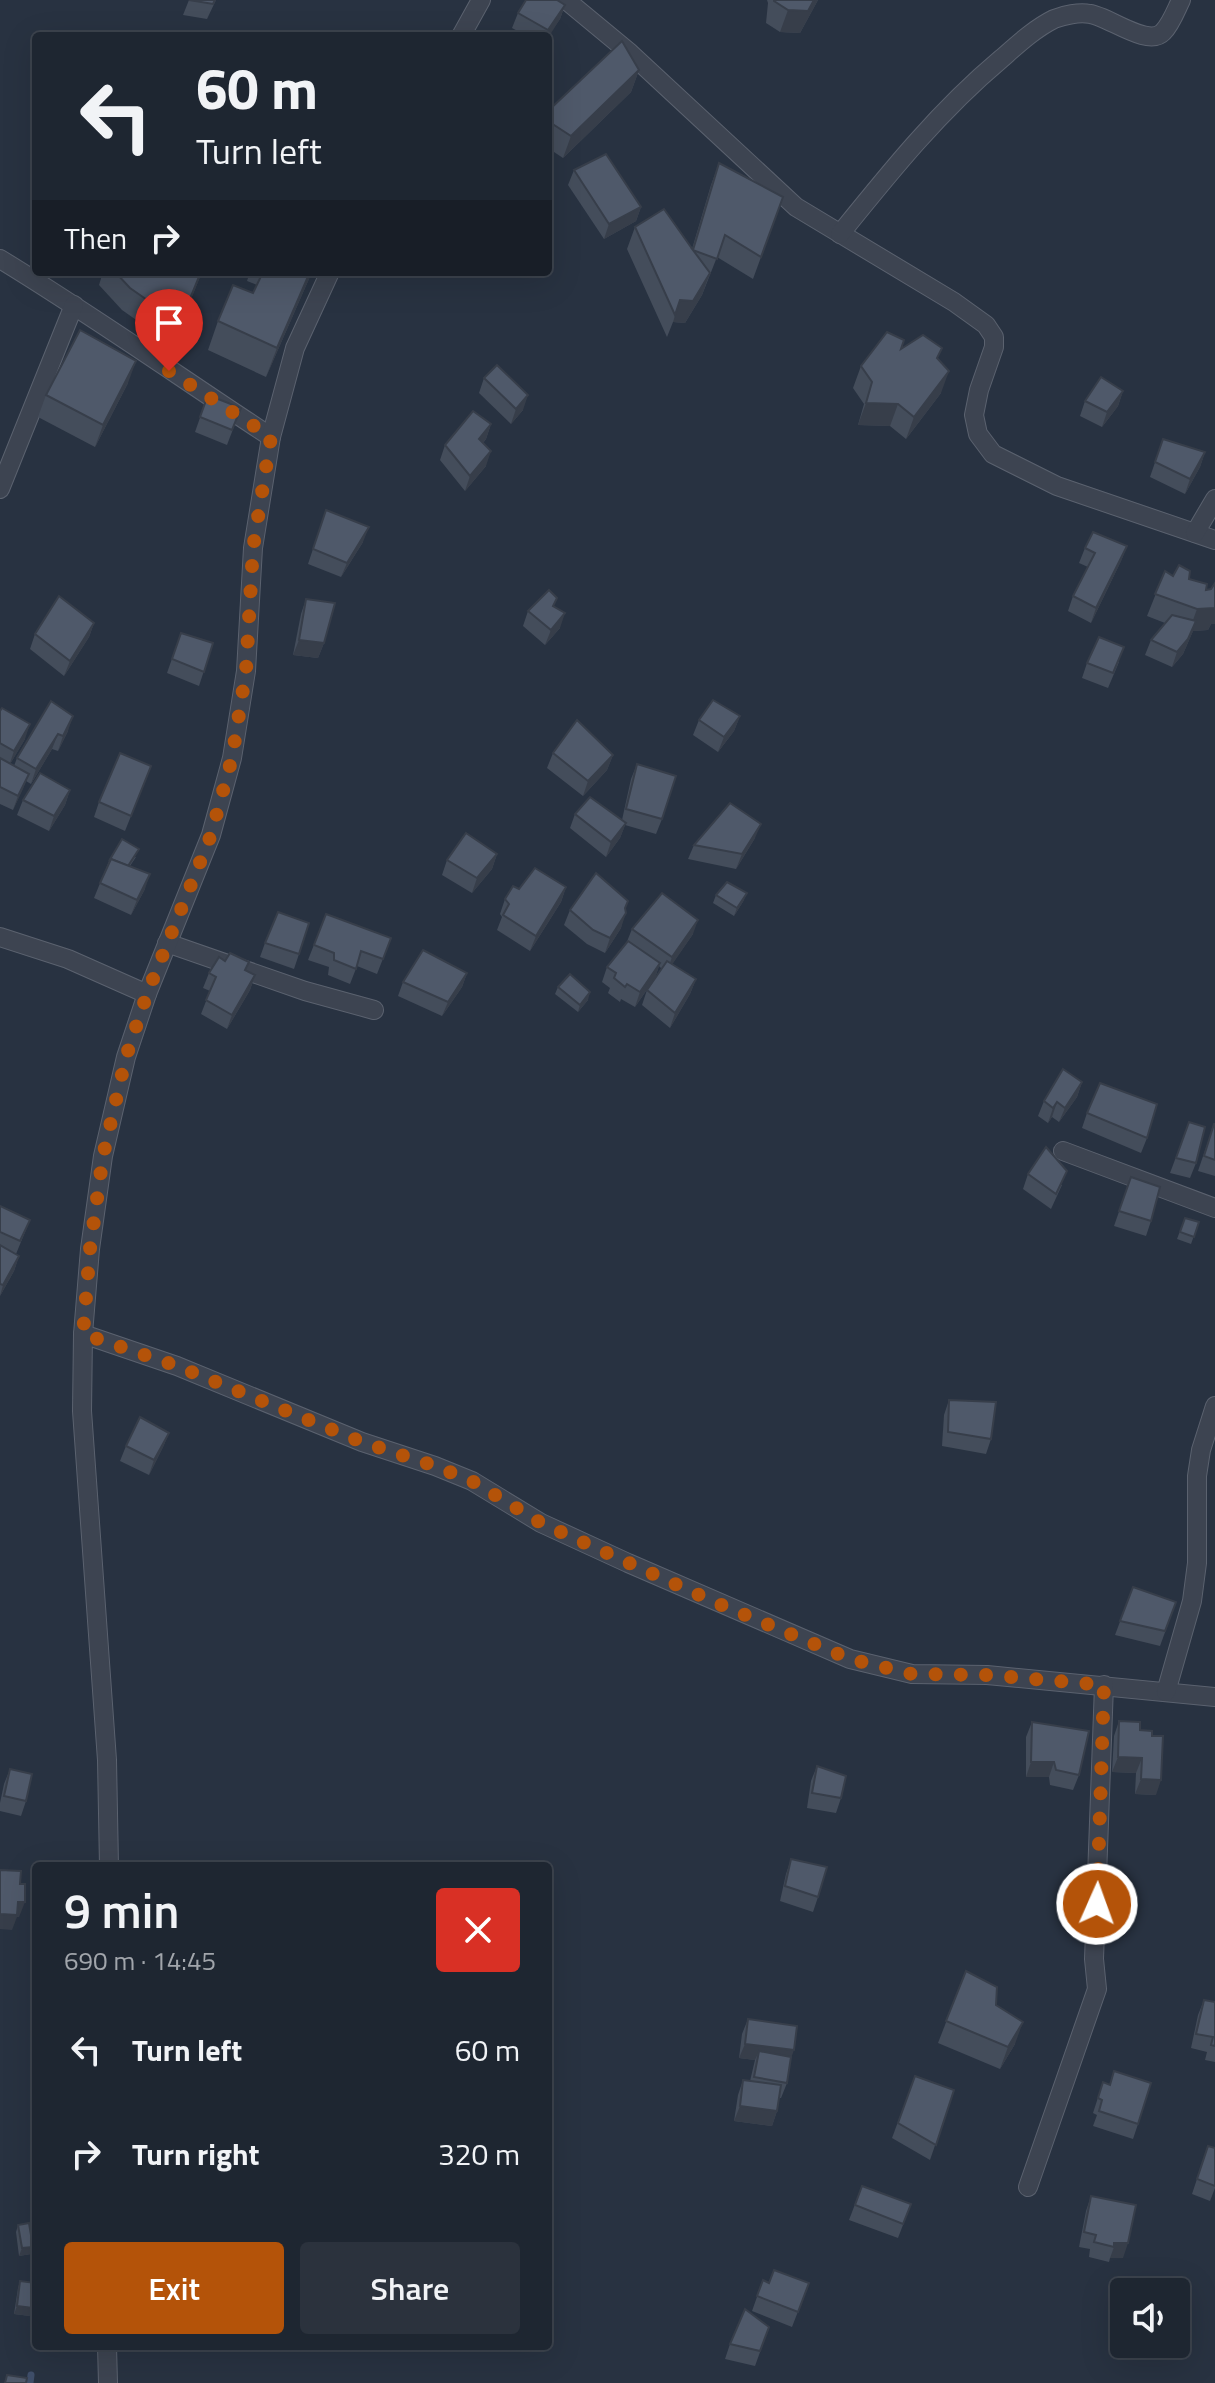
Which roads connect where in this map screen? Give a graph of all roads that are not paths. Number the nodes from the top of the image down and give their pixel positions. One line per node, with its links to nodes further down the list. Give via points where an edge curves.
1 (481, 0): 4 (street)
2 (566, 0): 5 (street, via 796,207)
3 (1181, 0): 5 (street, via 1156,37 1091,14 1055,19 1027,37 921,136)
4 (463, 32)
5 (840, 234): 12 (street, via 986,325 994,347 974,415 978,434 993,454 1057,486)
6 (0, 259): 8 (street)
7 (328, 276): 9 (street, via 295,348)
8 (74, 305): 9 (street); 10 (street)
9 (271, 437): 15 (street, via 253,548 246,671 232,758 211,835)
10 (0, 489)
11 (1215, 499): 12 (street)
12 (1195, 533): 13 (street)
13 (1215, 540)
14 (0, 937): 16 (street, via 68,959)
15 (167, 943): 16 (street); 17 (street)
16 (147, 994): 20 (street, via 103,1156)
17 (374, 1010)
18 (1063, 1151): 19 (street)
19 (1215, 1208)
20 (83, 1334): 22 (street, via 472,1481 541,1523 850,1659 912,1674); 25 (street, via 82,1411 107,1760)
21 (1215, 1406): 23 (street, via 1197,1476 1192,1601)
22 (1104, 1685): 23 (street); 26 (street, via 1097,1989)
23 (1166, 1692): 24 (street)
24 (1215, 1697)
25 (109, 1862)
26 (1028, 2187)
27 (107, 2350): 28 (street)
28 (108, 2383)

